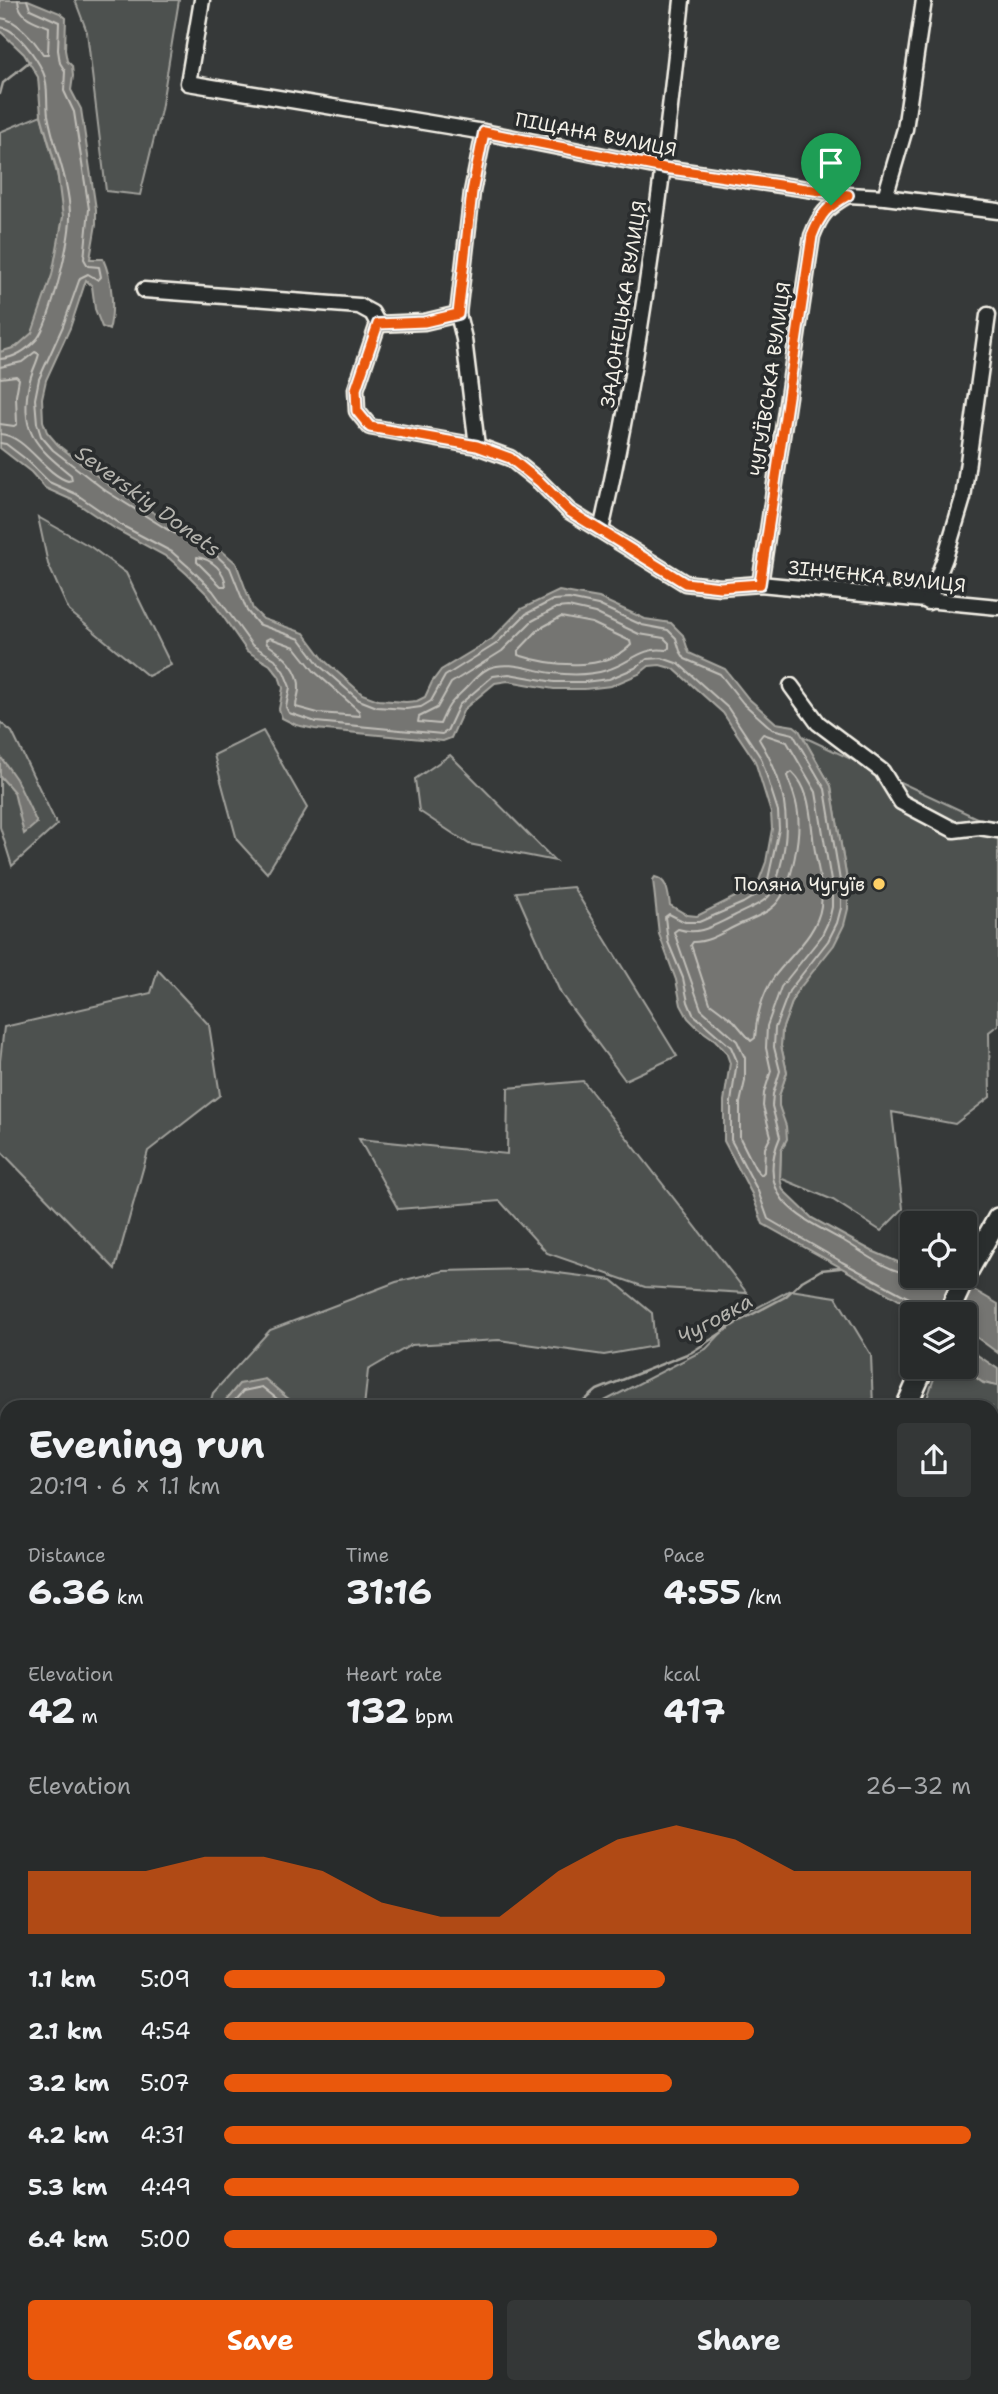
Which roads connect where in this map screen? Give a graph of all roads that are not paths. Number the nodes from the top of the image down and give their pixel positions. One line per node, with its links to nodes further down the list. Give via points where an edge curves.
1 (202, 0): 4 (street, ПІЩАНА ВУЛИЦЯ, via 188,83)
2 (682, 0): 5 (street, ЗАДОНЕЦЬКА ВУЛИЦЯ)
3 (924, 0): 7 (street, via 905,129)
4 (484, 132): 5 (street, ПІЩАНА ВУЛИЦЯ); 10 (street)
5 (664, 168): 6 (street, ПІЩАНА ВУЛИЦЯ); 14 (street, ЗАДОНЕЦЬКА ВУЛИЦЯ, via 620,446)
6 (848, 195): 7 (street, ПІЩАНА ВУЛИЦЯ); 15 (street, ЧУГУЇВСЬКА ВУЛИЦЯ, via 820,216 812,236)
7 (885, 197): 8 (street, ПІЩАНА ВУЛИЦЯ)
8 (998, 211)
9 (144, 290): 12 (street, via 359,306 372,313)
10 (458, 314): 12 (street, via 424,322); 13 (street)
11 (988, 315): 16 (street, via 963,498)
12 (378, 324): 13 (street, ЗІНЧЕНКА ВУЛИЦЯ, via 356,389 357,411 370,427)
13 (477, 446): 14 (street, ЗІНЧЕНКА ВУЛИЦЯ, via 510,458 569,511)
14 (601, 530): 15 (street, ЗІНЧЕНКА ВУЛИЦЯ, via 685,583 720,587)
15 (760, 584): 16 (street, ЗІНЧЕНКА ВУЛИЦЯ)
16 (928, 602): 17 (street, ЗІНЧЕНКА ВУЛИЦЯ)
17 (998, 607)
18 (791, 686): 19 (street, via 818,723 882,771 901,802 954,830)
19 (998, 830)
20 (998, 1218): 21 (highway)
21 (954, 1302)
22 (919, 1379): 23 (highway)
23 (909, 1400)

